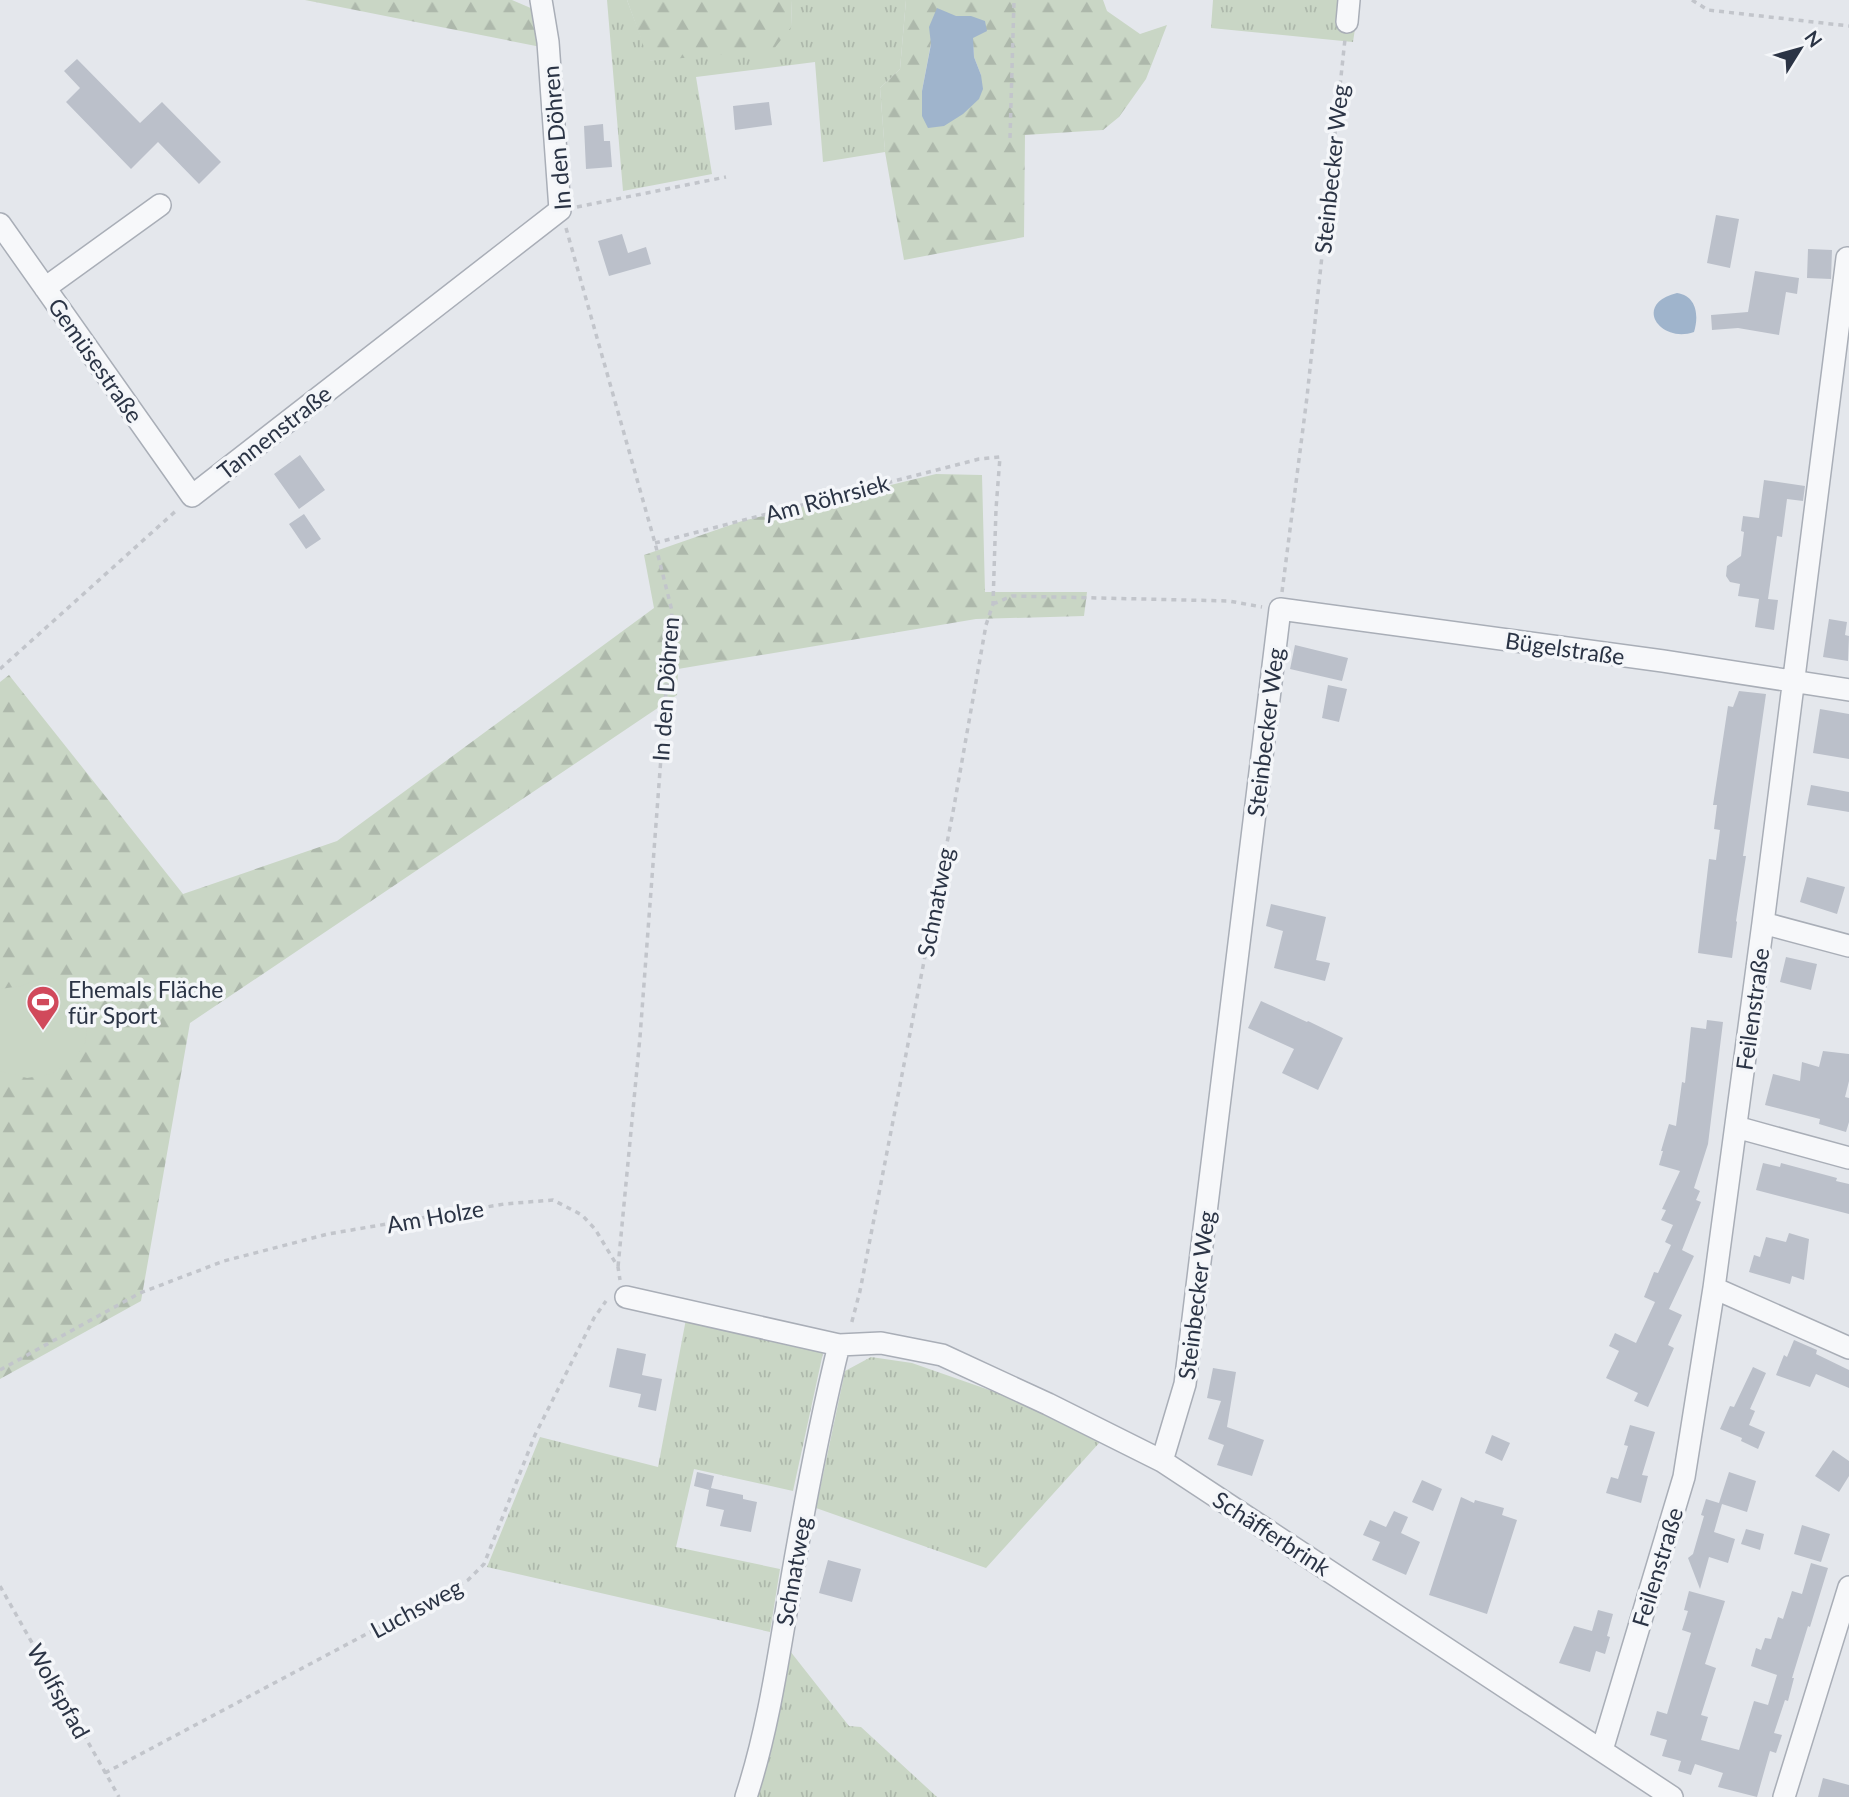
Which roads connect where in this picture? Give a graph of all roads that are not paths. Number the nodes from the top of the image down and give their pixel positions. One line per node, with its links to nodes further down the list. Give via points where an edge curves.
1 (541, 0): 5 (street, In den Döhren)
2 (1349, 0): 3 (street)
3 (1347, 22)
4 (159, 205): 8 (street)
5 (560, 209): 9 (street, Tannenstraße)
6 (0, 224): 8 (street, Gemüsestraße)
7 (1847, 258): 11 (street, Feilenstraße)
8 (45, 288): 9 (street, Gemüsestraße)
9 (192, 496)
10 (1280, 609): 11 (street, Bügelstraße); 21 (street, Steinbecker Weg, via 1185,1384)
11 (1794, 682): 12 (street, Bügelstraße); 13 (street, Feilenstraße)
12 (1849, 690)
13 (1763, 923): 14 (street); 15 (street, Feilenstraße)
14 (1849, 946)
15 (1736, 1127): 16 (street); 17 (street, Feilenstraße)
16 (1849, 1158)
17 (1714, 1288): 20 (street); 23 (street, Feilenstraße, via 1684,1477)
18 (626, 1297): 19 (street)
19 (842, 1344): 21 (street, Schäfferbrink, via 881,1343 942,1355); 24 (street, Schnatweg, via 813,1457 783,1633)
20 (1849, 1348)
21 (1162, 1461): 23 (street, Schäfferbrink)
22 (1849, 1587): 26 (street)
23 (1602, 1750): 25 (street, Schäfferbrink)
24 (746, 1797)
25 (1672, 1797)
26 (1784, 1797)

